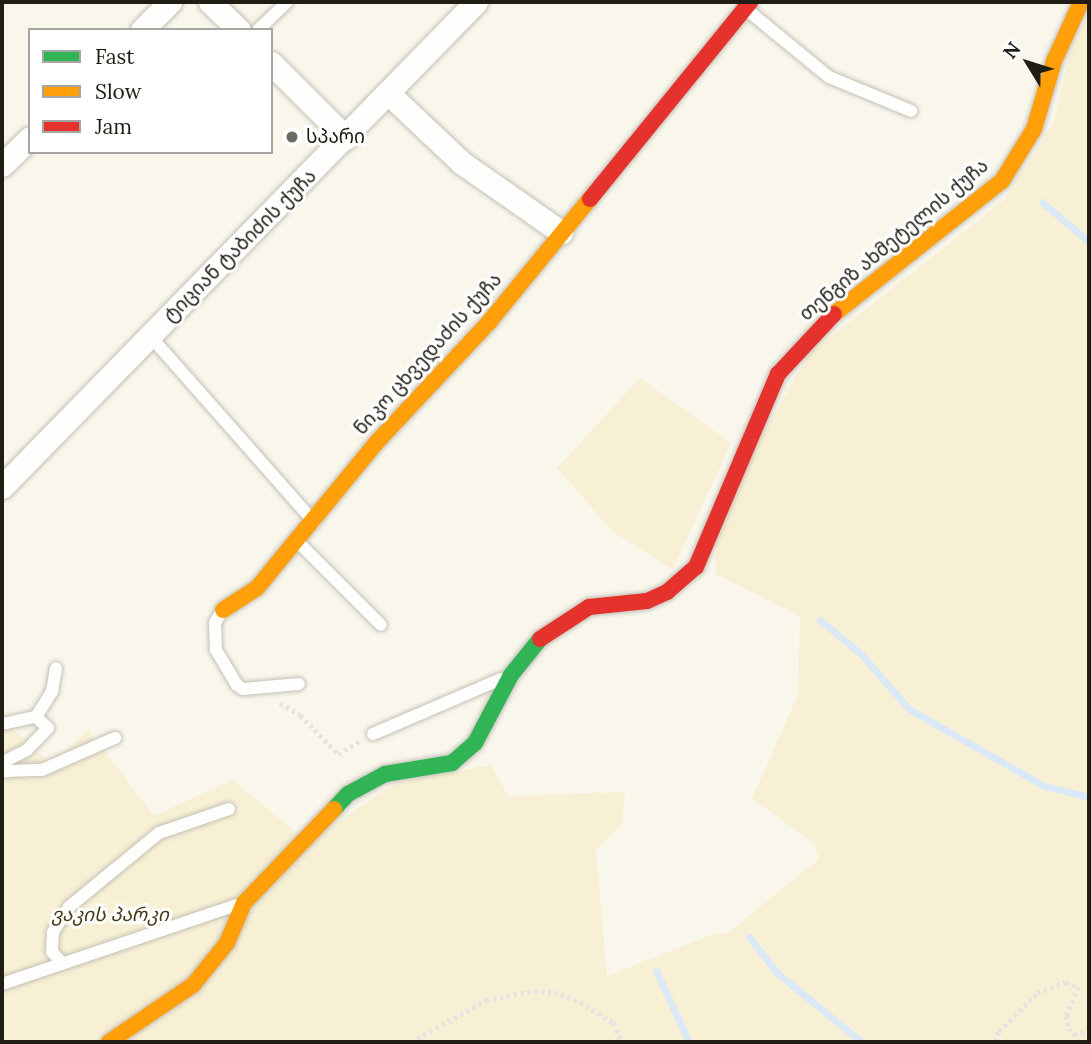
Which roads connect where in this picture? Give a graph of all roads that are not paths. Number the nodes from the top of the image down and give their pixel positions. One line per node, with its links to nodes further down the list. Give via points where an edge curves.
1 (170, 2): 7 (street)
2 (211, 2): 8 (street)
3 (287, 2): 9 (lane)
4 (476, 2): 11 (street, ტიციან ტაბიძის ქუჩა)
5 (1081, 2): 24 (street, თენგიზ ახმეტელის ქუჩა, via 1054,61 1034,129 1002,181 817,328 778,374 696,567 667,592 647,601 589,607 545,633)
6 (747, 5): 12 (lane, via 829,76); 16 (street, ნიკო ცხვედაძის ქუჩა)
7 (144, 28)
8 (237, 28)
9 (260, 28)
10 (273, 65): 13 (street)
11 (388, 93): 13 (street, ტიციან ტაბიძის ქუჩა); 16 (street, via 462,163)
12 (911, 111)
13 (346, 138): 17 (street, ტიციან ტაბიძის ქუჩა)
14 (28, 140): 15 (street)
15 (2, 165)
16 (561, 232): 19 (street, ნიკო ცხვედაძის ქუჩა, via 490,321 376,443)
17 (151, 337): 18 (street, ტიციან ტაბიძის ქუჩა); 19 (lane)
18 (2, 486)
19 (314, 522): 20 (street, ნიკო ცხვედაძის ქუჩა)
20 (298, 542): 21 (street, ნიკო ცხვედაძის ქუჩა, via 257,587); 22 (lane)
21 (223, 610): 25 (lane, ნიკო ცხვედაძის ქუჩა, via 215,624 216,650 237,685 243,689)
22 (381, 625)
23 (56, 668): 26 (lane, via 52,691)
24 (511, 675): 28 (lane); 32 (street, თენგიზ ახმეტელის ქუჩა, via 475,743 452,763 385,774 348,794)
25 (299, 684)
26 (36, 717): 27 (lane); 30 (lane, via 48,728 43,736)
27 (2, 724)
28 (373, 734)
29 (116, 738): 30 (lane, via 42,770 6,771)
30 (3, 763)
31 (229, 809): 33 (lane, via 159,833 69,907 53,932 52,952)
32 (244, 902): 33 (lane); 35 (street, via 227,943 193,985)
33 (62, 963): 34 (lane)
34 (2, 984)
35 (109, 1042)

